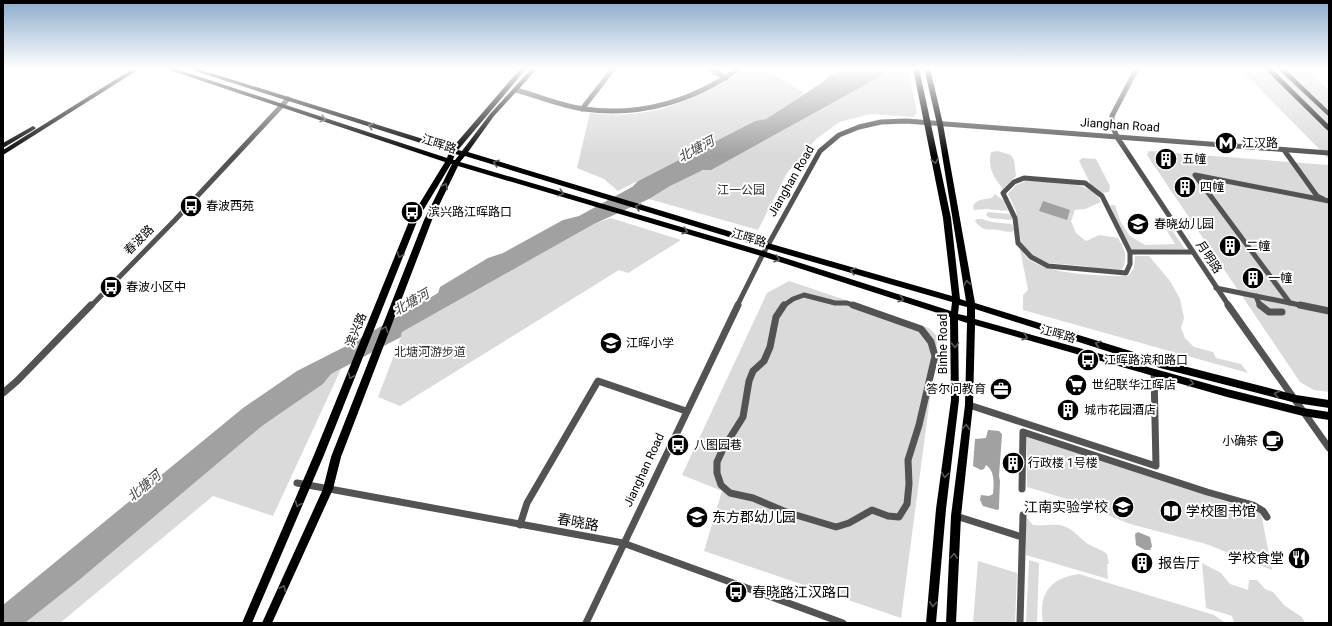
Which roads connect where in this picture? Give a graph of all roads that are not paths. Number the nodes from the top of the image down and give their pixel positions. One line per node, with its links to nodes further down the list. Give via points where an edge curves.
1 (85, 97): 24 (main road)
2 (90, 97): 24 (main road)
3 (257, 97): 16 (main road, 江晖路)
4 (282, 97): 15 (main road, 江晖路)
5 (499, 97): 25 (main road, 滨兴路)
6 (509, 97): 27 (main road, 滨兴路, via 492,115)
7 (541, 97): 17 (street)
8 (591, 97): 17 (street)
9 (688, 97): 17 (street, via 655,108 611,111)
10 (921, 97): 19 (main road, Binhe Road)
11 (933, 97): 20 (main road)
12 (1122, 97): 22 (street, 月明路, via 1112,116 1112,125)
13 (1297, 97): 21 (main road)
14 (1311, 97): 18 (main road)
15 (288, 99): 16 (street, 春波路); 25 (main road, 江晖路, one-way to 15)
16 (281, 105): 28 (main road, 江晖路, one-way to 28); 45 (street, 春波路, via 175,220)
17 (582, 109)
18 (1329, 114)
19 (927, 123): 20 (street, Jianghan Road); 30 (street, Jianghan Road, via 906,121 869,124 852,128 830,140 809,168); 36 (main road, Binhe Road, one-way to 36, via 947,218)
20 (940, 124): 22 (street, Jianghan Road); 38 (main road, one-way to 20)
21 (1329, 129)
22 (1117, 137): 23 (street, Jianghan Road); 32 (street, 月明路)
23 (1284, 150): 26 (street, Jianghan Road); 29 (street, via 1317,196)
24 (3, 151)
25 (453, 151): 27 (main road, 江晖路); 28 (main road, 滨兴路)
26 (1329, 153)
27 (463, 154): 28 (main road, 滨兴路); 30 (main road, 江晖路, one-way to 27)
28 (453, 162): 33 (main road, 江晖路, one-way to 33); 53 (main road, 滨兴路, one-way to 53, via 414,219 319,455); 54 (main road, 滨兴路, one-way to 28, via 336,457)
29 (1328, 202): 37 (street, via 1195,175)
30 (768, 246): 33 (street, Jianghan Road); 36 (main road, 江晖路, one-way to 30)
31 (1130, 252): 31 (street, via 1102,196 1085,183 1024,178 1014,182 1003,192 1015,218 1018,243 1031,257 1048,266 1126,273 1130,264); 32 (street)
32 (1192, 252): 34 (street, 月明路)
33 (763, 254): 41 (main road, 江晖路, one-way to 41); 49 (street, Jianghan Road)
34 (1216, 288): 35 (street); 46 (street, 月明路)
35 (1256, 296): 37 (street); 40 (street, via 1258,304 1264,310 1273,314)
36 (956, 300): 38 (main road, 江晖路); 41 (main road, Binhe Road)
37 (1290, 303): 39 (street)
38 (971, 305): 42 (main road); 46 (main road, 江晖路, one-way to 38, via 1160,364)
39 (1329, 311)
40 (1282, 312)
41 (954, 316): 42 (main road, 江晖路); 66 (main road, Binhe Road, one-way to 66, via 955,400 941,509)
42 (970, 321): 43 (main road, 江晖路, one-way to 43); 47 (main road)
43 (1154, 373): 47 (street, via 1156,466); 50 (main road, 江晖路, one-way to 50)
44 (749, 380): 44 (street, via 743,417 717,462 716,473 721,485 730,493 753,498 786,512 836,527 872,510 899,517 907,504 908,460 936,356 931,342 921,329 847,303 834,303 804,295 782,306 776,317 770,347 764,361)
45 (3, 393)
46 (1296, 399): 48 (main road, 江晖路); 50 (street, 月明路)
47 (968, 404): 57 (main road, one-way to 47)
48 (1329, 404)
49 (686, 411): 59 (street, via 598,381 528,503); 61 (street, Jianghan Road)
50 (1302, 412): 51 (main road, 江晖路); 52 (street, 月明路)
51 (1329, 416)
52 (1329, 448)
53 (302, 483): 54 (street, 春晓路); 62 (main road, 滨兴路, one-way to 62)
54 (328, 489): 59 (street, 春晓路); 63 (main road, 滨兴路, one-way to 54)
55 (1022, 489): 58 (street, via 1023,432 1253,505)
56 (1023, 515): 60 (street)
57 (956, 516): 60 (street); 67 (main road, one-way to 57)
58 (1267, 517)
59 (520, 525): 61 (street, 春晓路)
60 (1022, 537): 68 (street)
61 (623, 543): 64 (street, Jianghan Road); 65 (street, 春晓路)
62 (247, 623)
63 (267, 623)
64 (586, 623)
65 (844, 623)
66 (931, 623)
67 (951, 623)
68 (1020, 623)

